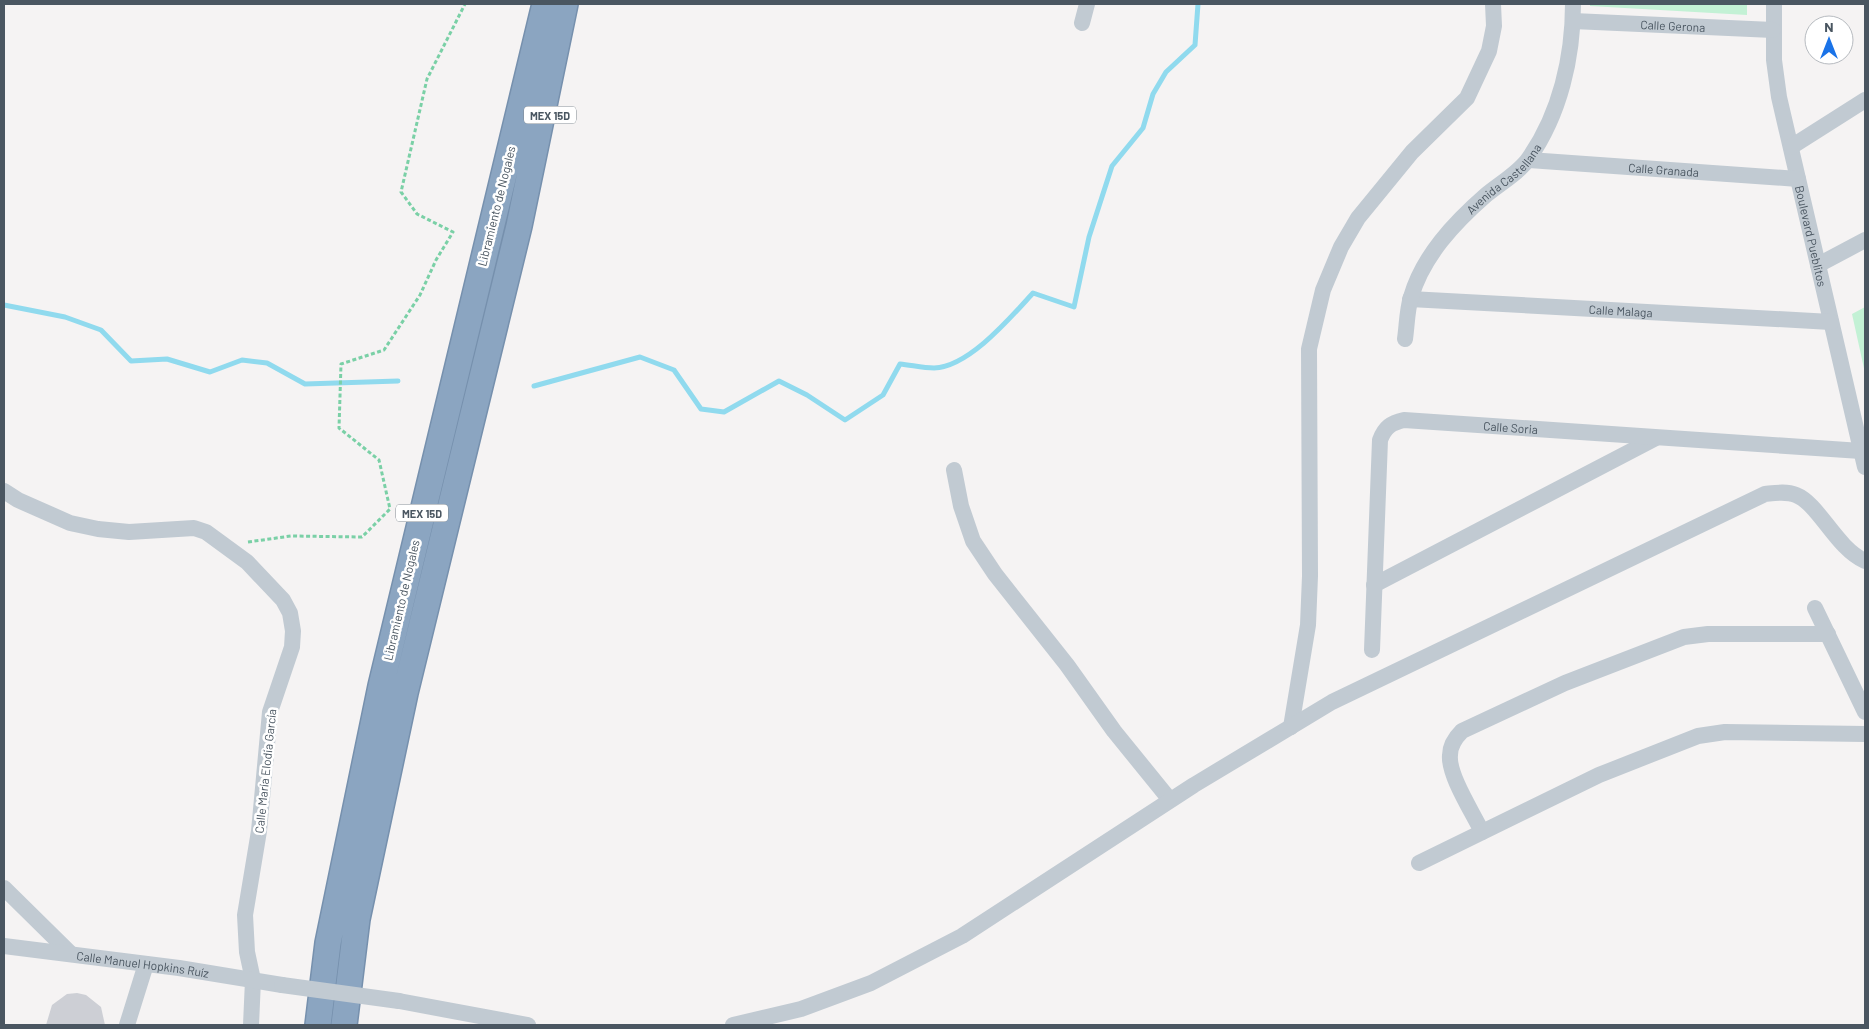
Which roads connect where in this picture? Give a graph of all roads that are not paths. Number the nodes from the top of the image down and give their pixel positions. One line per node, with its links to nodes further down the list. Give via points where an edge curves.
1 (545, 4): 44 (highway, Libramiento de Nogales / MEX 15D, via 381,686 328,943)
2 (565, 4): 16 (highway, Libramiento de Nogales / MEX 15D)
3 (574, 4): 16 (highway, MEX 15D)
4 (582, 4): 16 (highway, MEX 15D)
5 (1087, 4): 10 (street)
6 (1493, 4): 32 (street, via 1494,26 1489,51 1467,98 1412,152 1358,218 1341,247 1323,290 1309,349 1308,625)
7 (1573, 4): 9 (street, Avenida Castellana)
8 (1774, 4): 11 (street, Boulevard Pueblitos)
9 (1573, 21): 11 (street, Calle Gerona); 14 (street, Avenida Castellana, via 1563,85 1548,124)
10 (1082, 23)
11 (1773, 30): 13 (street, Boulevard Pueblitos, via 1778,87)
12 (1865, 100): 13 (street)
13 (1791, 146): 15 (street, Boulevard Pueblitos)
14 (1528, 160): 15 (street, Calle Granada); 19 (street, Avenida Castellana, via 1475,205 1438,244 1420,271)
15 (1798, 179): 18 (street, Boulevard Pueblitos)
16 (519, 226): 45 (highway, Libramiento de Nogales / MEX 15D, via 405,693 357,919)
17 (1865, 240): 18 (street)
18 (1818, 265): 20 (street, Boulevard Pueblitos)
19 (1410, 299): 20 (street, Calle Malaga); 21 (street, Avenida Castellana)
20 (1831, 322): 23 (street, Boulevard Pueblitos)
21 (1405, 338)
22 (1657, 437): 23 (street, Calle Soria); 27 (street); 27 (street, Calle Soria, via 1404,420 1392,423 1380,440)
23 (1863, 459)
24 (954, 470): 34 (street, via 960,506 973,541 1114,731)
25 (4, 491): 41 (street, Calle María Elodia García, via 70,523 98,529 129,532 194,528 206,532 247,562 283,600 290,613 292,647 270,712 259,831 244,915 247,952)
26 (1865, 561): 32 (street, via 1843,546 1810,505 1797,495 1782,492 1765,494 1332,702)
27 (1374, 585): 30 (street, Calle Soria)
28 (1815, 608): 29 (street)
29 (1828, 634): 31 (street); 35 (street, via 1684,637 1565,683 1462,731 1453,741 1449,756)
30 (1372, 650)
31 (1865, 712)
32 (1291, 727): 34 (street)
33 (1865, 734): 35 (street, via 1725,732 1698,736 1599,775)
34 (1170, 800): 47 (street, via 962,936 871,984 802,1009)
35 (1482, 832): 36 (street)
36 (1419, 863)
37 (4, 888): 39 (street)
38 (4, 946): 39 (street, Calle Manuel Hopkins Ruíz)
39 (71, 954): 40 (street, Calle Manuel Hopkins Ruíz)
40 (146, 964): 41 (street, Calle Manuel Hopkins Ruíz); 42 (street)
41 (254, 980): 43 (street, Calle María Elodia García); 46 (street, Calle Manuel Hopkins Ruíz, bridge, via 399,1001)
42 (127, 1025)
43 (251, 1025)
44 (318, 1025)
45 (344, 1025)
46 (528, 1025)
47 (733, 1025)

